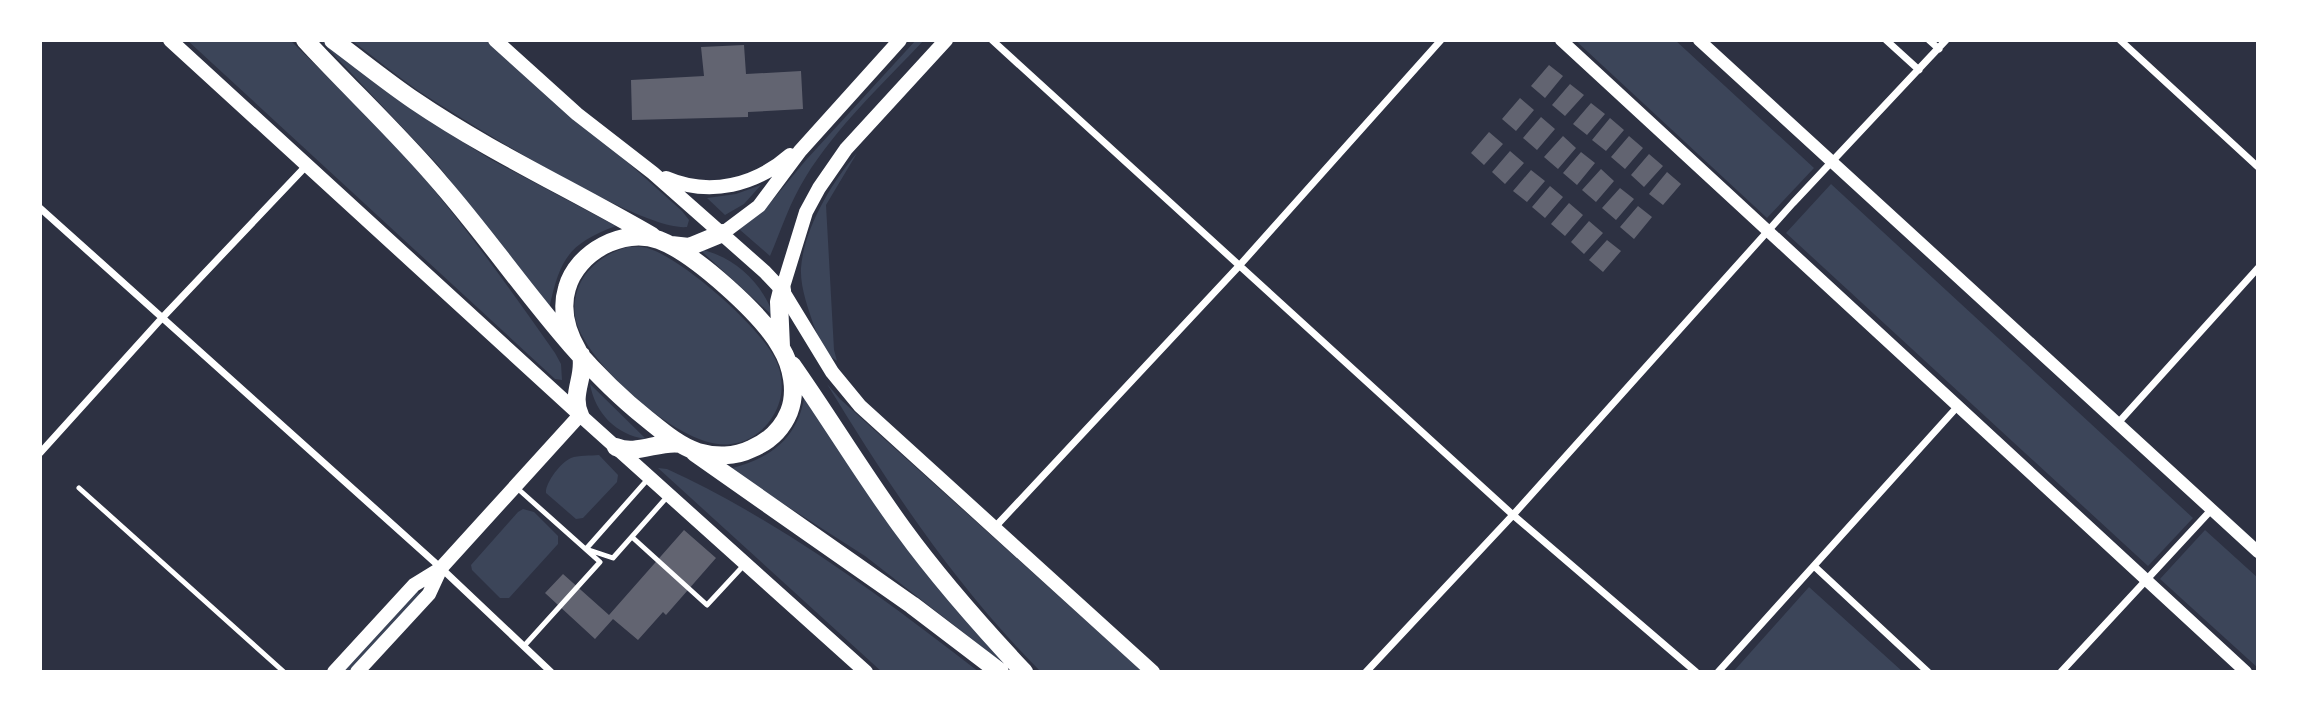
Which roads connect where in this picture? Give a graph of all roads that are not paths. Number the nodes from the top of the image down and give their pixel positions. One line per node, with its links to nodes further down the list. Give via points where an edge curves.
1 (170, 40): 19 (main road)
2 (305, 40): 31 (highway, via 406,143)
3 (333, 40): 25 (highway, via 457,127)
4 (495, 40): 21 (main road, via 577,114)
5 (900, 40): 17 (main road)
6 (946, 40): 28 (main road, via 831,169 806,212)
7 (992, 40): 26 (street)
8 (1441, 40): 26 (street)
9 (1562, 40): 23 (street)
10 (1699, 40): 18 (street)
11 (1886, 40): 16 (street)
12 (1929, 40): 15 (street)
13 (1947, 40): 15 (street)
14 (2120, 40): 20 (street)
15 (1939, 49): 16 (street)
16 (1919, 70): 18 (street)
17 (817, 131): 21 (main road, via 768,172 744,183 697,187); 24 (main road, via 759,206)
18 (1833, 163): 23 (street); 34 (street)
19 (307, 164): 29 (street); 33 (main road)
20 (2258, 167)
21 (653, 173): 24 (main road)
22 (40, 208): 29 (street)
23 (1768, 231): 32 (street); 43 (street)
24 (723, 233): 25 (highway, via 689,247); 28 (main road)
25 (663, 242): 30 (highway, via 731,290); 31 (highway, via 616,239 592,252 575,270 566,290 564,313)
26 (1239, 266): 43 (street); 44 (street)
27 (2258, 268): 34 (street)
28 (782, 290): 30 (highway); 44 (main road, via 832,372 859,406)
29 (162, 318): 37 (street); 50 (street)
30 (783, 351): 36 (highway, via 792,379 792,401 773,436 735,454 710,455); 59 (highway, via 918,550)
31 (580, 353): 33 (highway, via 582,371 575,405); 36 (highway, via 623,399)
32 (1958, 406): 49 (street); 51 (street)
33 (580, 415): 35 (main road); 39 (main road)
34 (2118, 423): 42 (street)
35 (616, 447): 36 (highway, via 629,450 663,443); 38 (main road)
36 (687, 447): 58 (highway)
37 (40, 453)
38 (650, 477): 41 (main road); 46 (lane)
39 (514, 486): 46 (lane); 50 (main road)
40 (79, 488): 53 (lane)
41 (669, 494): 45 (lane); 48 (main road)
42 (2212, 509): 47 (street); 51 (street)
43 (1513, 515): 61 (street); 62 (street)
44 (994, 528): 60 (main road)
45 (632, 537): 46 (lane, via 613,558); 48 (lane, via 707,605)
46 (586, 549): 52 (lane, via 600,562)
47 (2258, 552)
48 (746, 563): 57 (main road)
49 (1814, 566): 63 (street); 64 (street)
50 (441, 568): 52 (street); 54 (main road, via 414,585); 55 (main road, via 429,594)
51 (2147, 580): 65 (street); 66 (street)
52 (524, 646): 56 (street)
53 (284, 672)
54 (334, 672)
55 (358, 672)
56 (551, 672)
57 (866, 672)
58 (1000, 672)
59 (1024, 672)
60 (1153, 672)
61 (1366, 672)
62 (1696, 672)
63 (1718, 672)
64 (1928, 672)
65 (2062, 672)
66 (2246, 672)

